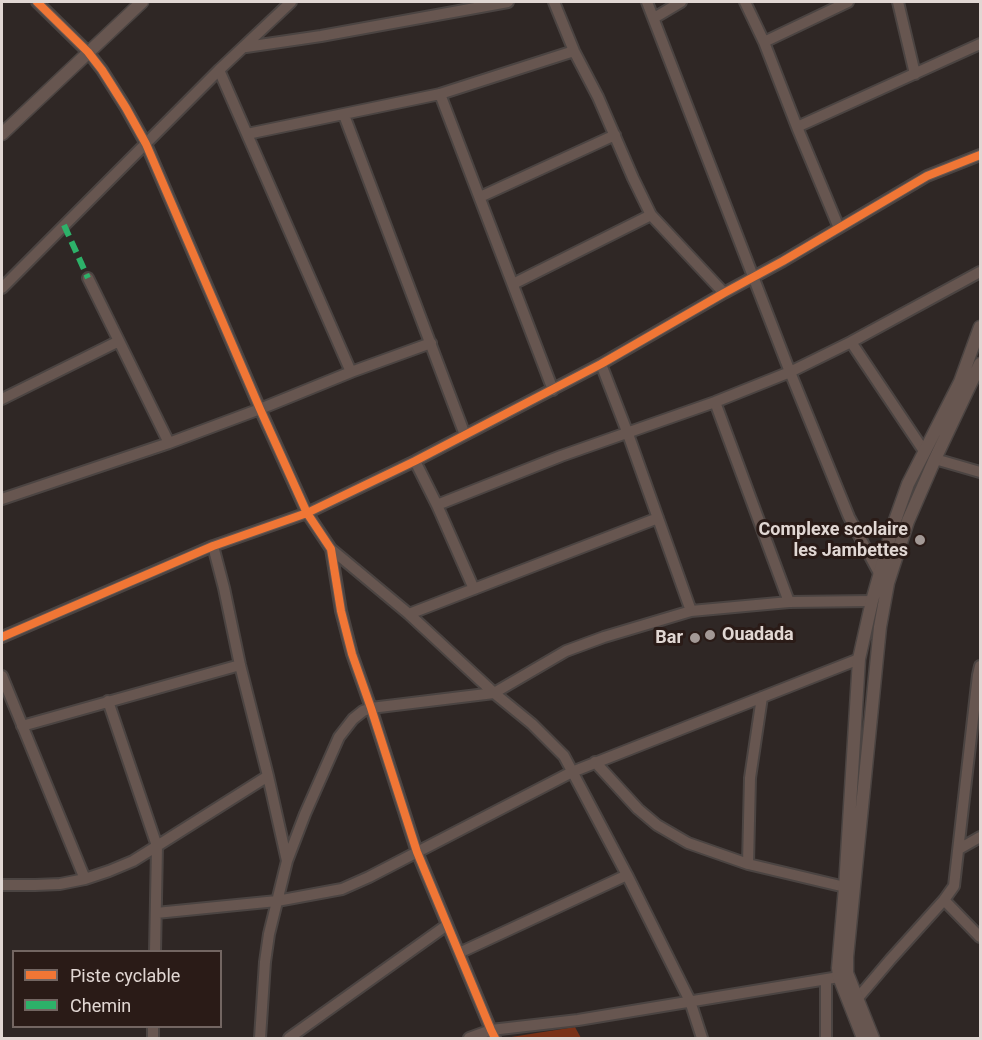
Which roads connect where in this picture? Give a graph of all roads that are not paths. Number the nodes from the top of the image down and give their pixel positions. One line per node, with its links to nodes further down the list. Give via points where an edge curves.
1 (37, 2): 16 (street)
2 (142, 2): 16 (street)
3 (291, 2): 14 (street)
4 (508, 2): 14 (street)
5 (554, 2): 15 (street)
6 (647, 2): 11 (street)
7 (681, 2): 11 (street)
8 (745, 2): 12 (street)
9 (848, 2): 12 (street)
10 (898, 2): 18 (street)
11 (654, 18): 31 (street)
12 (764, 42): 21 (street)
13 (981, 44): 18 (street)
14 (245, 47): 17 (street)
15 (574, 51): 19 (street); 24 (street)
16 (88, 52): 22 (street); 25 (street)
17 (219, 70): 23 (street); 25 (street)
18 (915, 74): 21 (street)
19 (440, 94): 20 (street); 27 (street)
20 (344, 115): 23 (street); 39 (street)
21 (797, 128): 29 (street)
22 (2, 134)
23 (247, 134): 42 (street)
24 (615, 135): 27 (street); 28 (street)
25 (146, 144): 34 (street); 47 (street)
26 (981, 155): 29 (street, via 927,176)
27 (480, 197): 33 (street)
28 (651, 215): 33 (street); 35 (street)
29 (839, 228): 31 (street)
30 (981, 272): 38 (street)
31 (754, 276): 35 (street); 43 (street)
32 (88, 278): 37 (street)
33 (513, 284): 44 (street)
34 (2, 288)
35 (724, 292): 40 (street)
36 (981, 327): 51 (street, via 960,382)
37 (119, 341): 45 (street); 50 (street)
38 (851, 342): 43 (street); 51 (street)
39 (431, 343): 42 (street); 49 (street)
40 (601, 364): 44 (street); 48 (street)
41 (981, 364): 52 (street)
42 (351, 372): 47 (street)
43 (790, 372): 46 (street); 61 (street, via 849,517)
44 (553, 390): 49 (street)
45 (2, 399)
46 (715, 402): 48 (street); 64 (street)
47 (260, 409): 50 (street); 57 (street)
48 (628, 434): 56 (street); 58 (street)
49 (465, 435): 53 (street)
50 (169, 443): 55 (street)
51 (924, 451): 61 (street, via 908,484)
52 (935, 459): 54 (street); 99 (street, via 905,531 888,583 880,627 847,957 847,973)
53 (415, 461): 56 (street); 57 (street)
54 (981, 472)
55 (2, 499)
56 (437, 506): 62 (street)
57 (308, 513): 59 (street); 60 (street)
58 (658, 518): 62 (street); 65 (street)
59 (213, 546): 67 (street); 69 (street)
60 (331, 549): 66 (street); 75 (street, via 341,611)
61 (879, 573): 63 (street)
62 (474, 589): 66 (street)
63 (872, 601): 64 (street); 68 (street)
64 (789, 602): 65 (street)
65 (692, 611): 72 (street, via 566,651)
66 (409, 614): 72 (street)
67 (2, 637)
68 (859, 659): 73 (street); 89 (street)
69 (240, 666): 74 (street); 79 (street)
70 (981, 666): 82 (street)
71 (2, 676): 76 (street)
72 (494, 693): 75 (street); 78 (street, via 549,740)
73 (762, 697): 77 (street); 85 (street, via 750,778)
74 (108, 701): 76 (street); 81 (street)
75 (371, 708): 83 (street); 84 (street, via 353,719 339,738)
76 (22, 726): 87 (street)
77 (595, 762): 78 (street); 85 (street, via 638,809 671,835)
78 (572, 772): 83 (street); 86 (street)
79 (268, 776): 81 (street); 84 (street)
80 (981, 837): 82 (street)
81 (157, 846): 87 (street, via 133,861); 92 (street)
82 (959, 849): 90 (street, via 954,886)
83 (417, 852): 91 (street, via 342,889); 93 (street)
84 (287, 861): 91 (street)
85 (748, 864): 89 (street)
86 (627, 875): 96 (street); 100 (street)
87 (85, 879): 88 (street, via 60,884)
88 (2, 885)
89 (845, 887): 97 (street)
90 (944, 900): 94 (street); 99 (street)
91 (277, 901): 92 (street); 102 (street, via 265,962)
92 (156, 913): 95 (street)
93 (447, 925): 96 (street); 103 (street)
94 (981, 937)
95 (155, 950)
96 (459, 953): 101 (street)
97 (839, 977): 98 (street); 107 (street)
98 (826, 980): 100 (street); 106 (street)
99 (857, 999): 108 (street)
100 (690, 1001): 101 (street); 105 (street)
101 (493, 1034): 104 (street)
102 (260, 1038)
103 (289, 1038)
104 (469, 1038)
105 (702, 1038)
106 (826, 1038)
107 (863, 1038)
108 (873, 1038)

